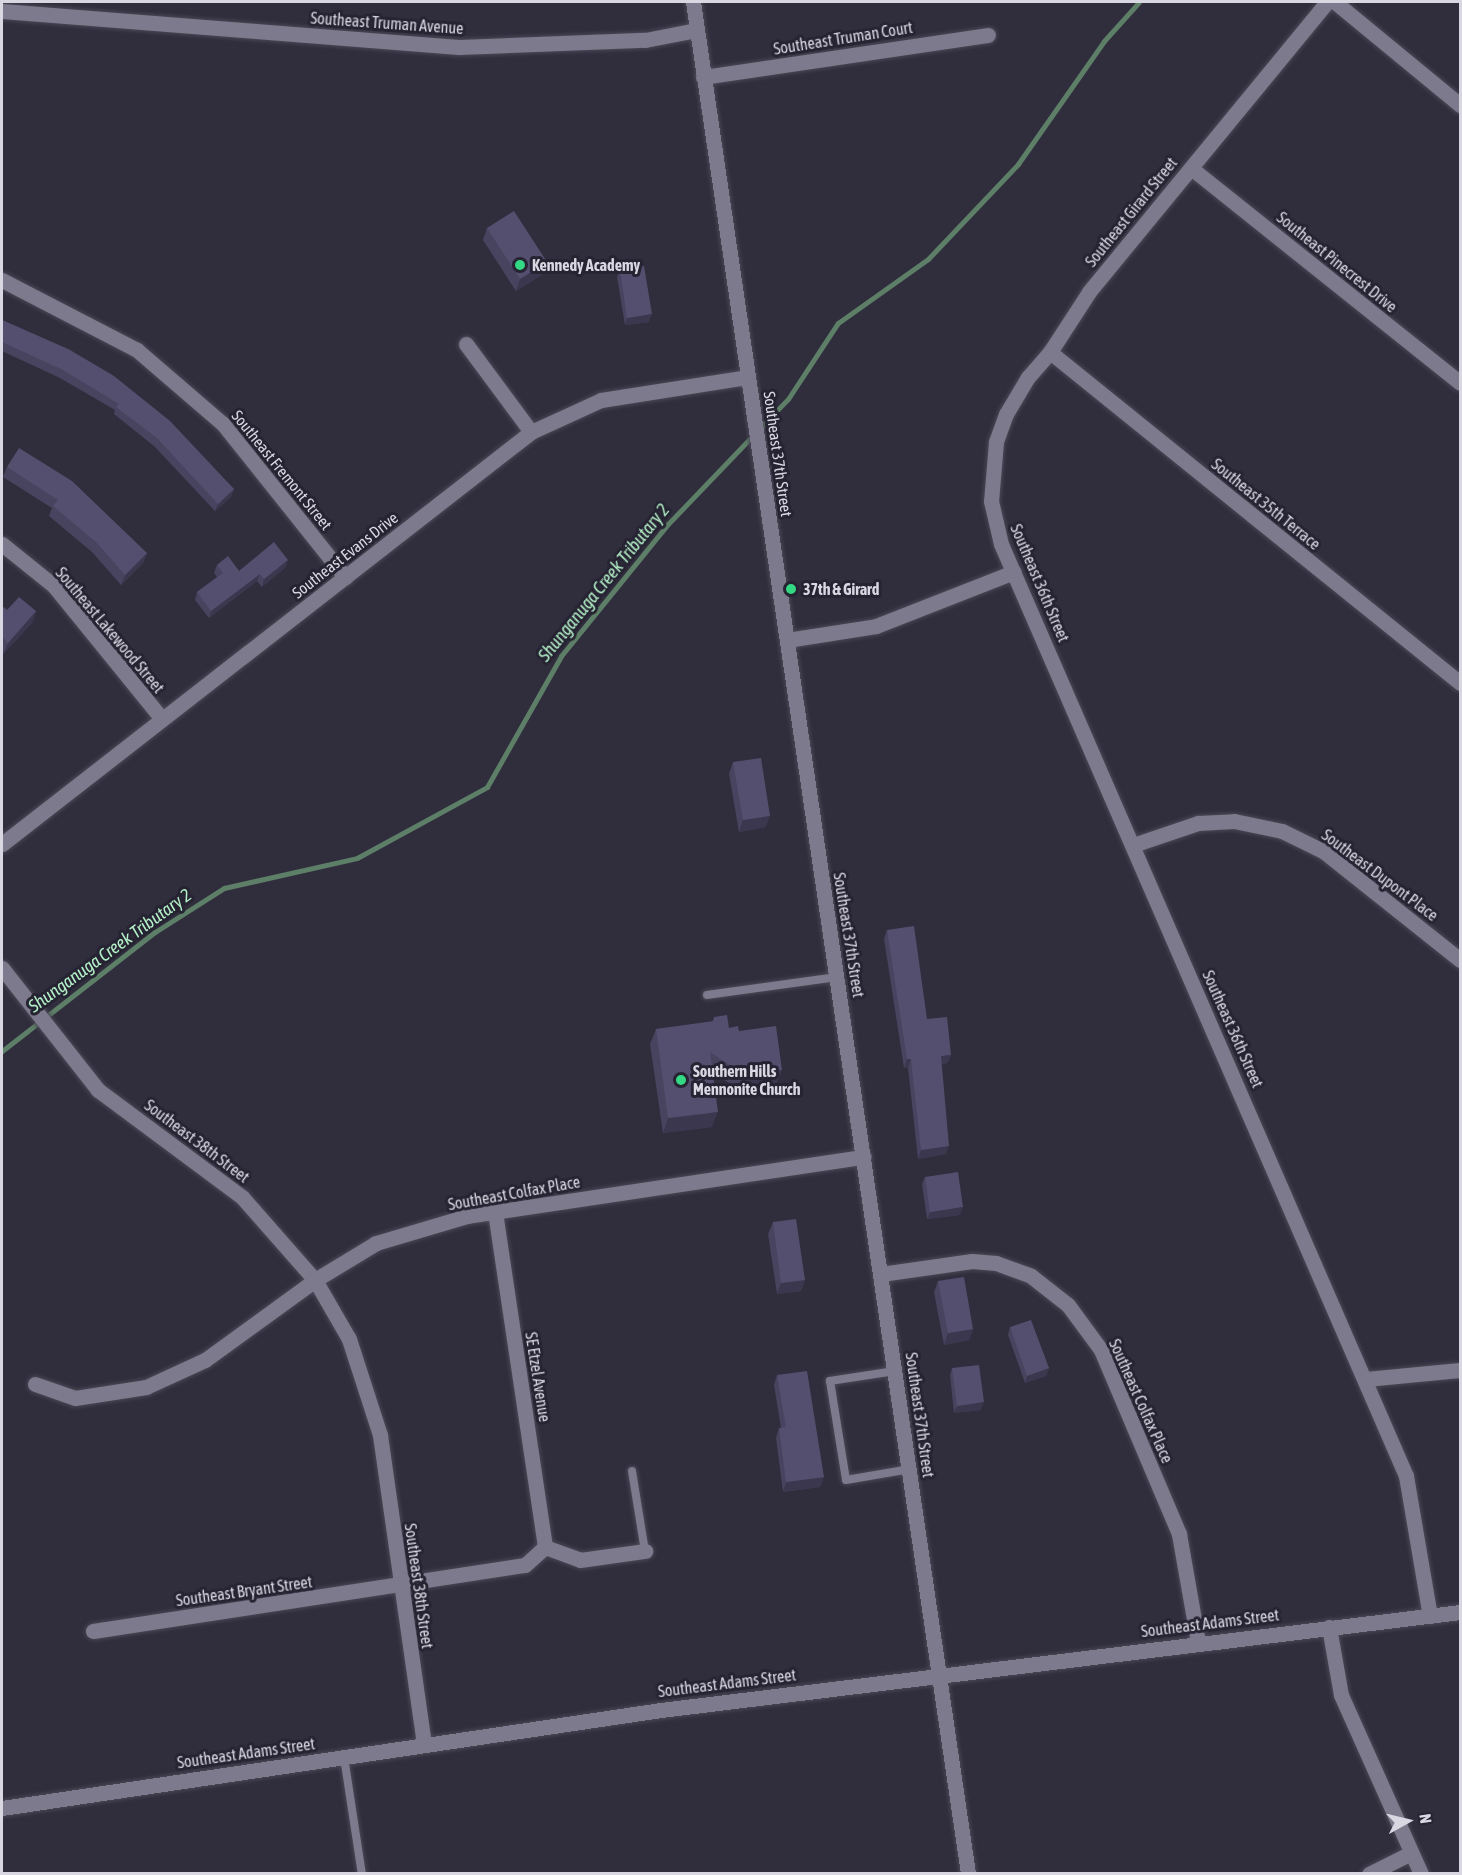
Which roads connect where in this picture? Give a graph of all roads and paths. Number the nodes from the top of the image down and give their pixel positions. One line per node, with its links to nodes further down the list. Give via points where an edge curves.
1 (693, 2): 5 (street, Southeast 37th Street)
2 (1327, 2): 9 (street, Southeast Girard Street)
3 (1335, 2): 8 (street)
4 (2, 11): 5 (street, Southeast Truman Avenue, via 459,48 645,40)
5 (697, 30): 7 (street, Southeast 37th Street)
6 (988, 35): 7 (street, Southeast Truman Court)
7 (703, 77): 14 (street, Southeast 37th Street)
8 (1461, 105)
9 (1191, 168): 12 (street, Southeast Girard Street, via 1089,292); 13 (street, Southeast Pinecrest Drive)
10 (2, 280): 19 (street, Southeast Fremont Street, via 137,350 189,394 223,424)
11 (466, 344): 15 (street)
12 (1050, 352): 16 (street, Southeast Girard Street, via 1012,401); 21 (street, Southeast 35th Terrace)
13 (1461, 383)
14 (749, 384): 15 (street, Southeast Evans Drive, via 601,400); 20 (street, Southeast 37th Street)
15 (531, 432): 19 (street, Southeast Evans Drive)
16 (993, 462): 18 (street, Southeast 36th Street, via 991,501 997,530)
17 (2, 544): 22 (street, Southeast Lakewood Street, via 54,586)
18 (1014, 572): 20 (street, via 876,626); 24 (street, Southeast 36th Street)
19 (345, 577): 22 (street, Southeast Evans Drive)
20 (787, 640): 27 (street, Southeast 37th Street)
21 (1461, 683)
22 (162, 718): 23 (street, Southeast Evans Drive)
23 (2, 844)
24 (1133, 845): 25 (street, Southeast Dupont Place, via 1198,822 1234,821 1282,831 1323,851); 35 (street, Southeast 36th Street)
25 (1461, 960)
26 (2, 968): 32 (street, Southeast 38th Street, via 98,1090 242,1197)
27 (837, 977): 28 (lane); 29 (street, Southeast 37th Street)
28 (708, 995)
29 (864, 1157): 30 (street, Southeast Colfax Place); 31 (street, Southeast 37th Street)
30 (495, 1212): 32 (street, Southeast Colfax Place, via 467,1216 376,1243); 39 (street, SE Etzel Avenue)
31 (881, 1274): 34 (street, Southeast 37th Street); 46 (street, Southeast Colfax Place, via 972,1261 996,1263 1031,1276 1068,1305 1101,1350 1179,1534)
32 (315, 1280): 36 (street, Southeast Colfax Place, via 205,1360 146,1387 75,1398); 41 (street, Southeast 38th Street, via 349,1340 380,1434)
33 (1461, 1370): 35 (street)
34 (896, 1371): 37 (street, Southeast 37th Street); 37 (lane, via 830,1381 846,1480)
35 (1366, 1379): 43 (street, Southeast 36th Street, via 1412,1497)
36 (35, 1384)
37 (910, 1469): 47 (street, Southeast 37th Street)
38 (632, 1471): 40 (lane)
39 (546, 1547): 40 (street, via 580,1560); 41 (street, Southeast Bryant Street, via 525,1565)
40 (645, 1551)
41 (401, 1586): 45 (street, Southeast Bryant Street); 48 (street, Southeast 38th Street)
42 (1461, 1612): 43 (street, Southeast Adams Street)
43 (1430, 1616): 44 (street, Southeast Adams Street)
44 (1329, 1627): 46 (street, Southeast Adams Street); 51 (street, via 1341,1695)
45 (93, 1631)
46 (1198, 1642): 47 (street, Southeast Adams Street)
47 (939, 1674): 48 (street, Southeast Adams Street); 53 (street, Southeast 37th Street)
48 (424, 1745): 49 (street, Southeast Adams Street)
49 (344, 1757): 50 (street, Southeast Adams Street); 52 (lane)
50 (2, 1808)
51 (1411, 1852): 54 (street); 55 (street)
52 (362, 1874)
53 (968, 1874)
54 (1370, 1874)
55 (1421, 1874)

